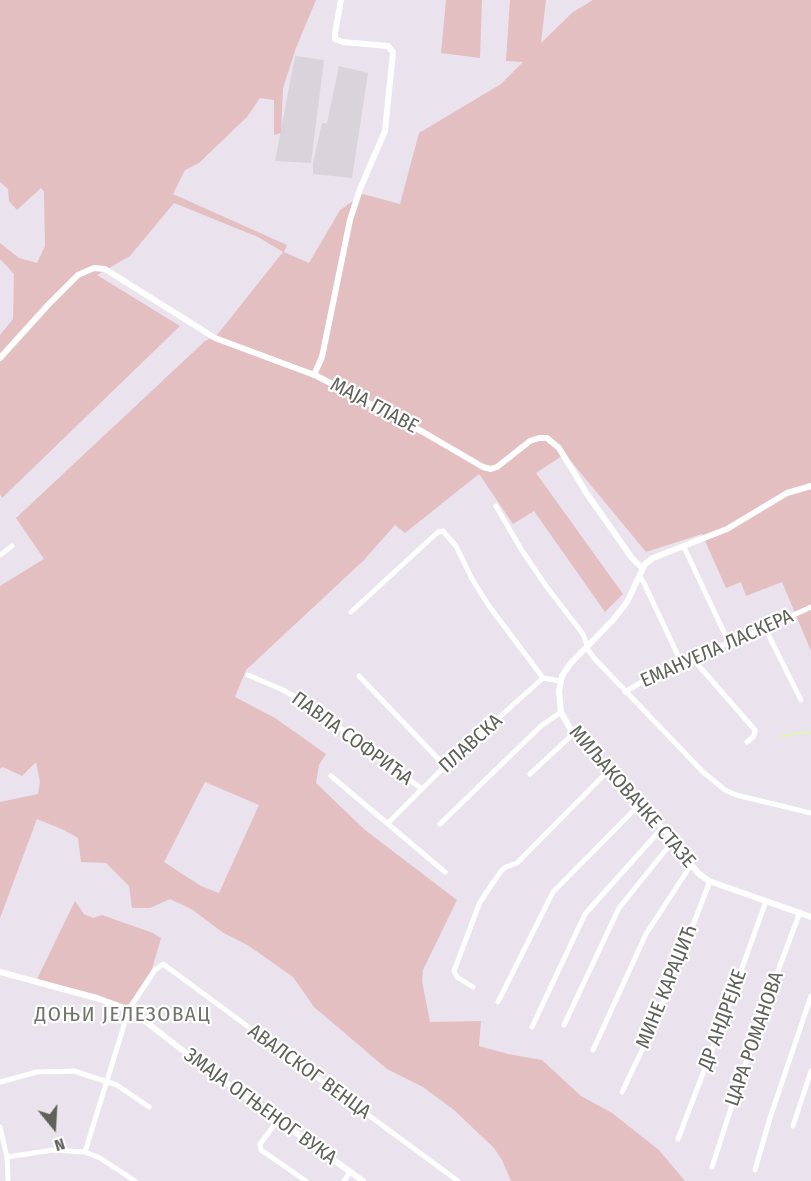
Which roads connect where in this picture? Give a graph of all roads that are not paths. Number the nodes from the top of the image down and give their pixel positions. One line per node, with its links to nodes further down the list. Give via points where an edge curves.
1 (341, 0): 3 (street, via 335,39 388,46 393,52 385,131 350,220 322,357)
2 (0, 358): 3 (street, МАЈА ГЛАВЕ, via 82,272 94,268 105,269 215,338)
3 (314, 375): 9 (street, МАЈА ГЛАВЕ, via 486,468 502,465 534,439 550,440)
4 (811, 486): 7 (street, via 787,493 733,526)
5 (495, 506): 15 (street)
6 (12, 546): 8 (street)
7 (684, 547): 9 (street, via 653,558); 14 (street)
8 (0, 555)
9 (642, 568): 10 (street)
10 (639, 577): 15 (street, via 619,612); 17 (street)
11 (811, 607): 13 (street, ЕМАНУЕЛА ЛАСКЕРА)
12 (351, 612): 20 (street, via 443,531 456,546 489,606)
13 (765, 628): 14 (street, ЕМАНУЕЛА ЛАСКЕРА); 23 (street)
14 (729, 643): 16 (street, ЕМАНУЕЛА ЛАСКЕРА)
15 (587, 645): 21 (street); 22 (street)
16 (692, 657): 17 (street, ЕМАНУЕЛА ЛАСКЕРА); 26 (street, via 755,730)
17 (681, 662): 22 (street, ЕМАНУЕЛА ЛАСКЕРА)
18 (248, 675): 31 (street, ПАВЛА СОФРИЋА, via 311,706)
19 (359, 676): 27 (street)
20 (543, 678): 21 (street); 27 (street, ПЛАВСКА)
21 (560, 681): 24 (street, МИЉАКОВАЧКЕ СТАЗЕ)
22 (625, 692): 33 (street, via 725,790)
23 (801, 700)
24 (561, 712): 25 (street, МИЉАКОВАЧКЕ СТАЗЕ); 35 (street, via 541,726)
25 (573, 734): 28 (street, МИЉАКОВАЧКЕ СТАЗЕ); 29 (street)
26 (747, 742)
27 (445, 766): 31 (street, ПЛАВСКА)
28 (608, 771): 32 (street, МИЉАКОВАЧКЕ СТАЗЕ); 45 (street, via 517,863 504,868 480,902 454,971)
29 (530, 774)
30 (331, 776): 34 (street)
31 (422, 789): 34 (street, ПЛАВСКА)
32 (640, 804): 36 (street, МИЉАКОВАЧКЕ СТАЗЕ); 47 (street, via 553,892)
33 (811, 813)
34 (388, 823): 39 (street)
35 (440, 824)
36 (662, 828): 37 (street, МИЉАКОВАЧКЕ СТАЗЕ); 50 (street, via 585,914)
37 (673, 841): 38 (street, МИЉАКОВАЧКЕ СТАЗЕ); 49 (street, via 619,908)
38 (691, 865): 40 (street, МИЉАКОВАЧКЕ СТАЗЕ); 51 (street, via 646,934)
39 (445, 872)
40 (711, 881): 41 (street, МИЉАКОВАЧКЕ СТАЗЕ); 55 (street, МИНЕ КАРАЏИЋ, via 659,1013)
41 (766, 901): 42 (street, МИЉАКОВАЧКЕ СТАЗЕ); 60 (street, ДР АНДРЕЈКЕ)
42 (800, 912): 43 (street, МИЉАКОВАЧКЕ СТАЗЕ); 63 (street, ЦАРА РОМАНОВА)
43 (811, 916)
44 (0, 972): 48 (street, ЗМАЈА ОГЊЕНОГ ВУКА)
45 (473, 987)
46 (811, 996): 64 (street)
47 (498, 1002)
48 (129, 1010): 53 (street); 57 (street, ЗМАЈА ОГЊЕНОГ ВУКА); 71 (street, АВАЛСКОГ ВЕНЦА, via 161,965 166,965)
49 (564, 1025)
50 (532, 1027)
51 (593, 1050)
52 (811, 1071): 58 (street)
53 (107, 1080): 54 (street, via 65,1070 37,1072); 56 (street); 61 (street)
54 (0, 1082)
55 (622, 1092)
56 (148, 1107)
57 (278, 1120): 65 (street, ЗМАЈА ОГЊЕНОГ ВУКА); 68 (street, via 260,1144 261,1150)
58 (794, 1126)
59 (0, 1127): 62 (street)
60 (678, 1139)
61 (85, 1152): 62 (street, via 53,1150); 67 (street)
62 (7, 1157): 66 (street)
63 (712, 1167)
64 (755, 1170)
65 (350, 1172): 69 (street); 70 (street, ЗМАЈА ОГЊЕНОГ ВУКА)
66 (8, 1181)
67 (135, 1181)
68 (306, 1181)
69 (344, 1181)
70 (363, 1181)
71 (458, 1181)

